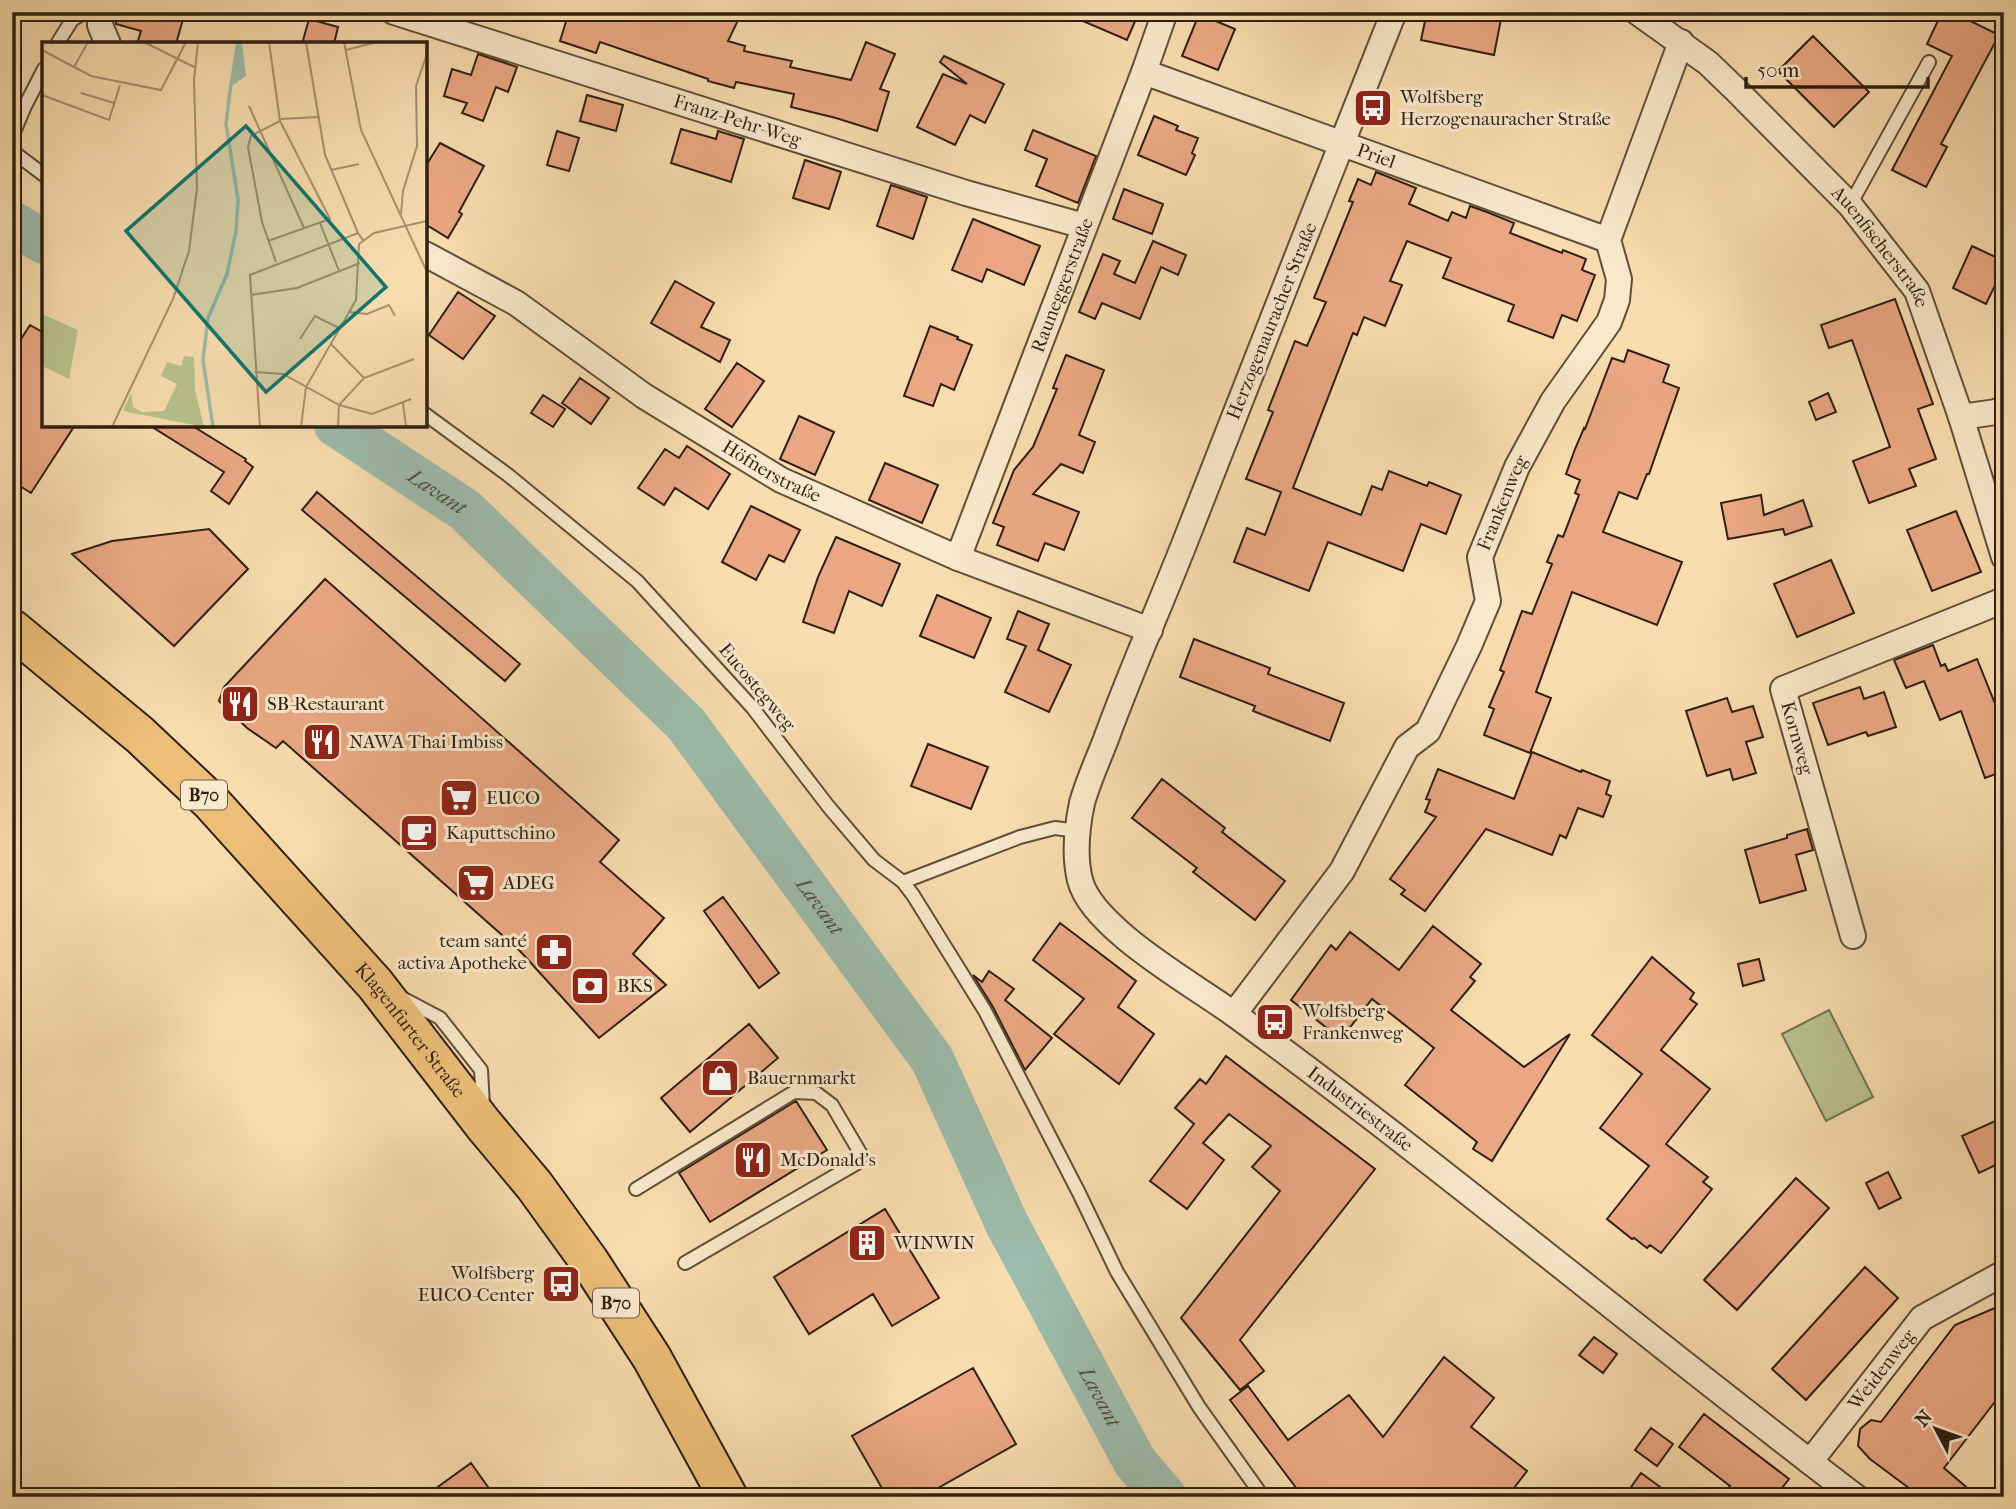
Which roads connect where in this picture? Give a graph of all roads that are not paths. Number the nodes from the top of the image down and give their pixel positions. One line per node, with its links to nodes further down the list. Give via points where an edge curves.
1 (85, 12): 7 (lane, via 72,20)
2 (101, 12): 8 (street, via 100,25)
3 (394, 12): 18 (street, Franz-Pehr-Weg)
4 (1165, 12): 11 (street, Rauneggerstraße)
5 (1394, 12): 14 (street, Herzogenauracher Straße)
6 (1637, 12): 9 (street, Auenfischerstraße)
7 (58, 42)
8 (107, 42)
9 (1681, 42): 17 (street, Auenfischerstraße, via 1708,63); 19 (street)
10 (1929, 62): 17 (lane)
11 (1144, 72): 14 (street, Priel); 18 (street, Rauneggerstraße)
12 (42, 73): 13 (lane)
13 (12, 137)
14 (1343, 143): 19 (street, Priel); 28 (street, Herzogenauracher Straße)
15 (12, 151): 16 (lane)
16 (42, 174)
17 (1850, 205): 23 (street, Auenfischerstraße, via 1917,291)
18 (1084, 226): 25 (street, Rauneggerstraße)
19 (1608, 240): 32 (street, Frankenweg, via 1619,279 1618,300 1609,322 1553,401 1517,467 1480,557 1488,601 1428,731 1407,747 1342,871)
20 (427, 255): 25 (street, Höfnerstraße, via 516,303 645,396 781,480)
21 (2004, 408): 23 (street)
22 (427, 415): 30 (lane, Eucostegweg, via 509,475 637,581 752,708 874,860)
23 (1961, 417): 24 (street, Auenfischerstraße)
24 (2004, 557)
25 (958, 558): 28 (street, Höfnerstraße)
26 (2004, 600): 31 (street, Kornweg, via 1783,689)
27 (12, 629): 37 (main road, Klagenfurter Straße / B70, via 140,735 211,802 374,984 589,1261 652,1358)
28 (1150, 630): 29 (street, Industriestraße, via 1083,800)
29 (1077, 831): 30 (lane, via 1055,828 1020,837); 32 (street, Industriestraße, via 1079,875 1098,911 1168,971)
30 (903, 882): 38 (lane, via 985,1011 1117,1272 1199,1407)
31 (1853, 936)
32 (1234, 1014): 36 (street, Industriestraße)
33 (636, 1189): 34 (lane, via 794,1092 816,1093 832,1105 862,1156 857,1163)
34 (685, 1263)
35 (2004, 1273): 36 (street, Weidenweg, via 1922,1318)
36 (1810, 1462): 39 (street, Industriestraße)
37 (728, 1497)
38 (1263, 1497)
39 (1856, 1497)

